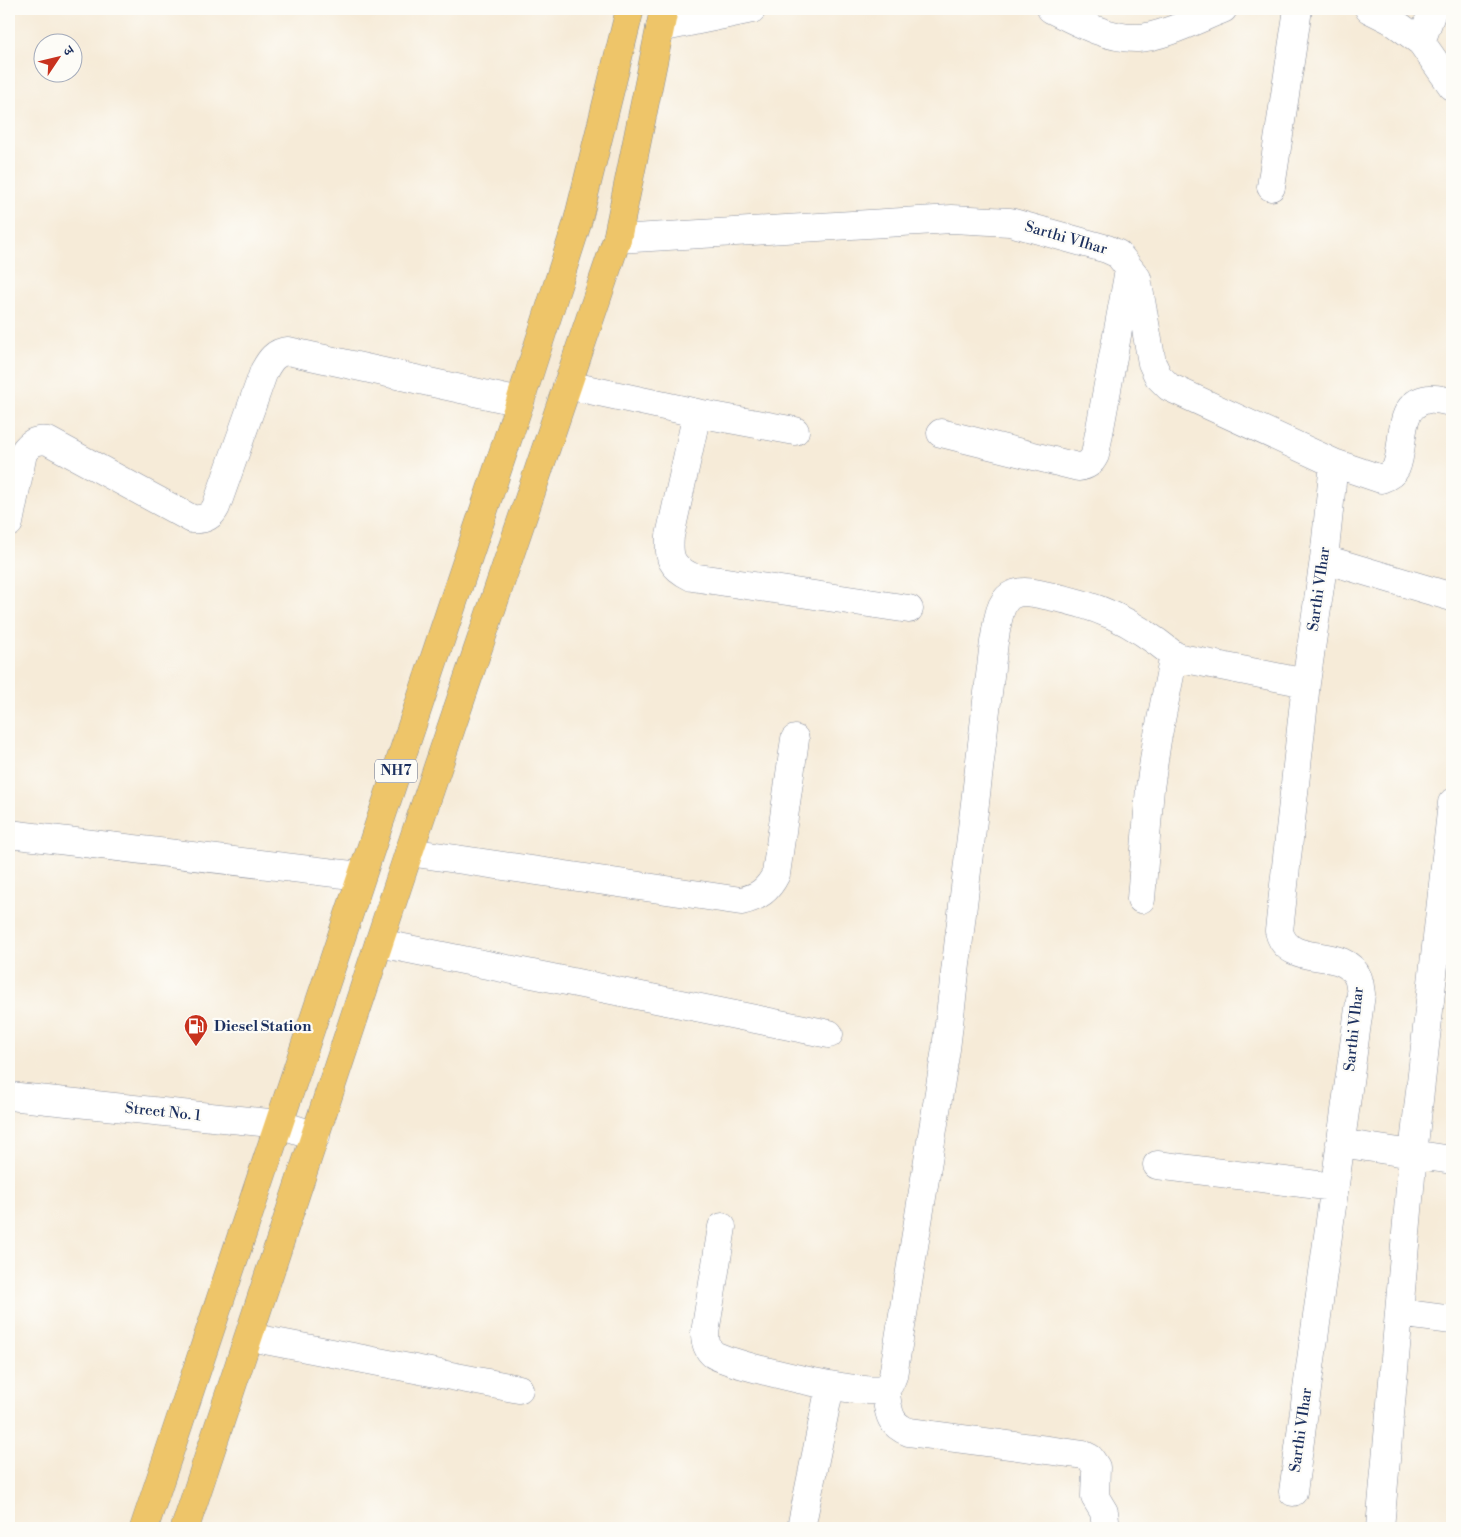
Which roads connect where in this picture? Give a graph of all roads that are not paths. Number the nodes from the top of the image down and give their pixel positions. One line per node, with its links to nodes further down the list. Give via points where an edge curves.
1 (630, 9): 15 (highway, NH7, via 577,224)
2 (752, 9): 8 (street)
3 (1051, 9): 4 (street, via 1109,34 1138,38 1158,34)
4 (1222, 9)
5 (1298, 9): 11 (street)
6 (1369, 9): 9 (street, via 1391,20)
7 (1433, 9): 9 (street)
8 (662, 18): 12 (highway, NH7)
9 (1421, 42): 10 (street)
10 (1452, 86)
11 (1271, 187)
12 (616, 239): 13 (street, Sarthi VIhar, via 952,219 983,220 1010,222 1107,249 1118,254); 14 (highway, NH7)
13 (1130, 267): 19 (street, via 1095,455 1091,462 1078,467); 20 (street, Sarthi VIhar, via 1137,278 1152,363 1158,376 1169,387)
14 (567, 385): 17 (street); 30 (highway, NH7)
15 (520, 402): 21 (street, via 283,351 270,360 264,371 216,507 207,517 192,519 40,440 28,446 23,453); 31 (highway, NH7)
16 (1452, 402): 20 (street, via 1430,399 1410,408 1396,468 1391,475 1381,479)
17 (696, 413): 18 (street); 24 (street, via 670,536 670,559 675,566 692,576)
18 (795, 431)
19 (941, 433)
20 (1334, 463): 22 (street, Sarthi VIhar)
21 (9, 523)
22 (1324, 559): 23 (street); 26 (street, Sarthi VIhar)
23 (1452, 596)
24 (909, 609)
25 (1174, 655): 26 (street); 32 (street, via 1150,788); 48 (street, via 1141,629 1093,606 1022,591 1003,604 994,642 946,1049 893,1376)
26 (1306, 683): 38 (street, Sarthi VIhar, via 1279,931 1285,946 1294,952 1341,961 1359,980 1361,994)
27 (795, 739): 30 (street, via 776,874 761,894 750,899)
28 (1452, 803): 39 (street)
29 (9, 834): 31 (street)
30 (409, 852): 33 (highway, NH7)
31 (360, 876): 36 (highway, NH7)
32 (1141, 899)
33 (379, 943): 34 (street); 37 (highway, NH7)
34 (829, 1034)
35 (9, 1096): 36 (street, Street No. 1)
36 (279, 1124): 37 (street, Street No. 1); 51 (highway, NH7)
37 (316, 1136): 46 (highway, NH7)
38 (1340, 1143): 39 (street); 42 (street, Sarthi VIhar)
39 (1413, 1154): 40 (street); 44 (street)
40 (1452, 1160)
41 (1157, 1165): 42 (street)
42 (1334, 1187): 50 (street, Sarthi VIhar)
43 (722, 1227): 47 (street, via 705,1333 709,1350 730,1361)
44 (1399, 1314): 45 (street); 55 (street)
45 (1452, 1320)
46 (248, 1337): 49 (street); 52 (highway, NH7)
47 (830, 1386): 48 (street, via 860,1391); 53 (street)
48 (885, 1389): 54 (street, via 891,1419 909,1432 1090,1458 1096,1467 1096,1498 1104,1512)
49 (518, 1390)
50 (1293, 1492)
51 (144, 1528)
52 (185, 1528)
53 (801, 1528)
54 (1106, 1528)
55 (1380, 1528)

